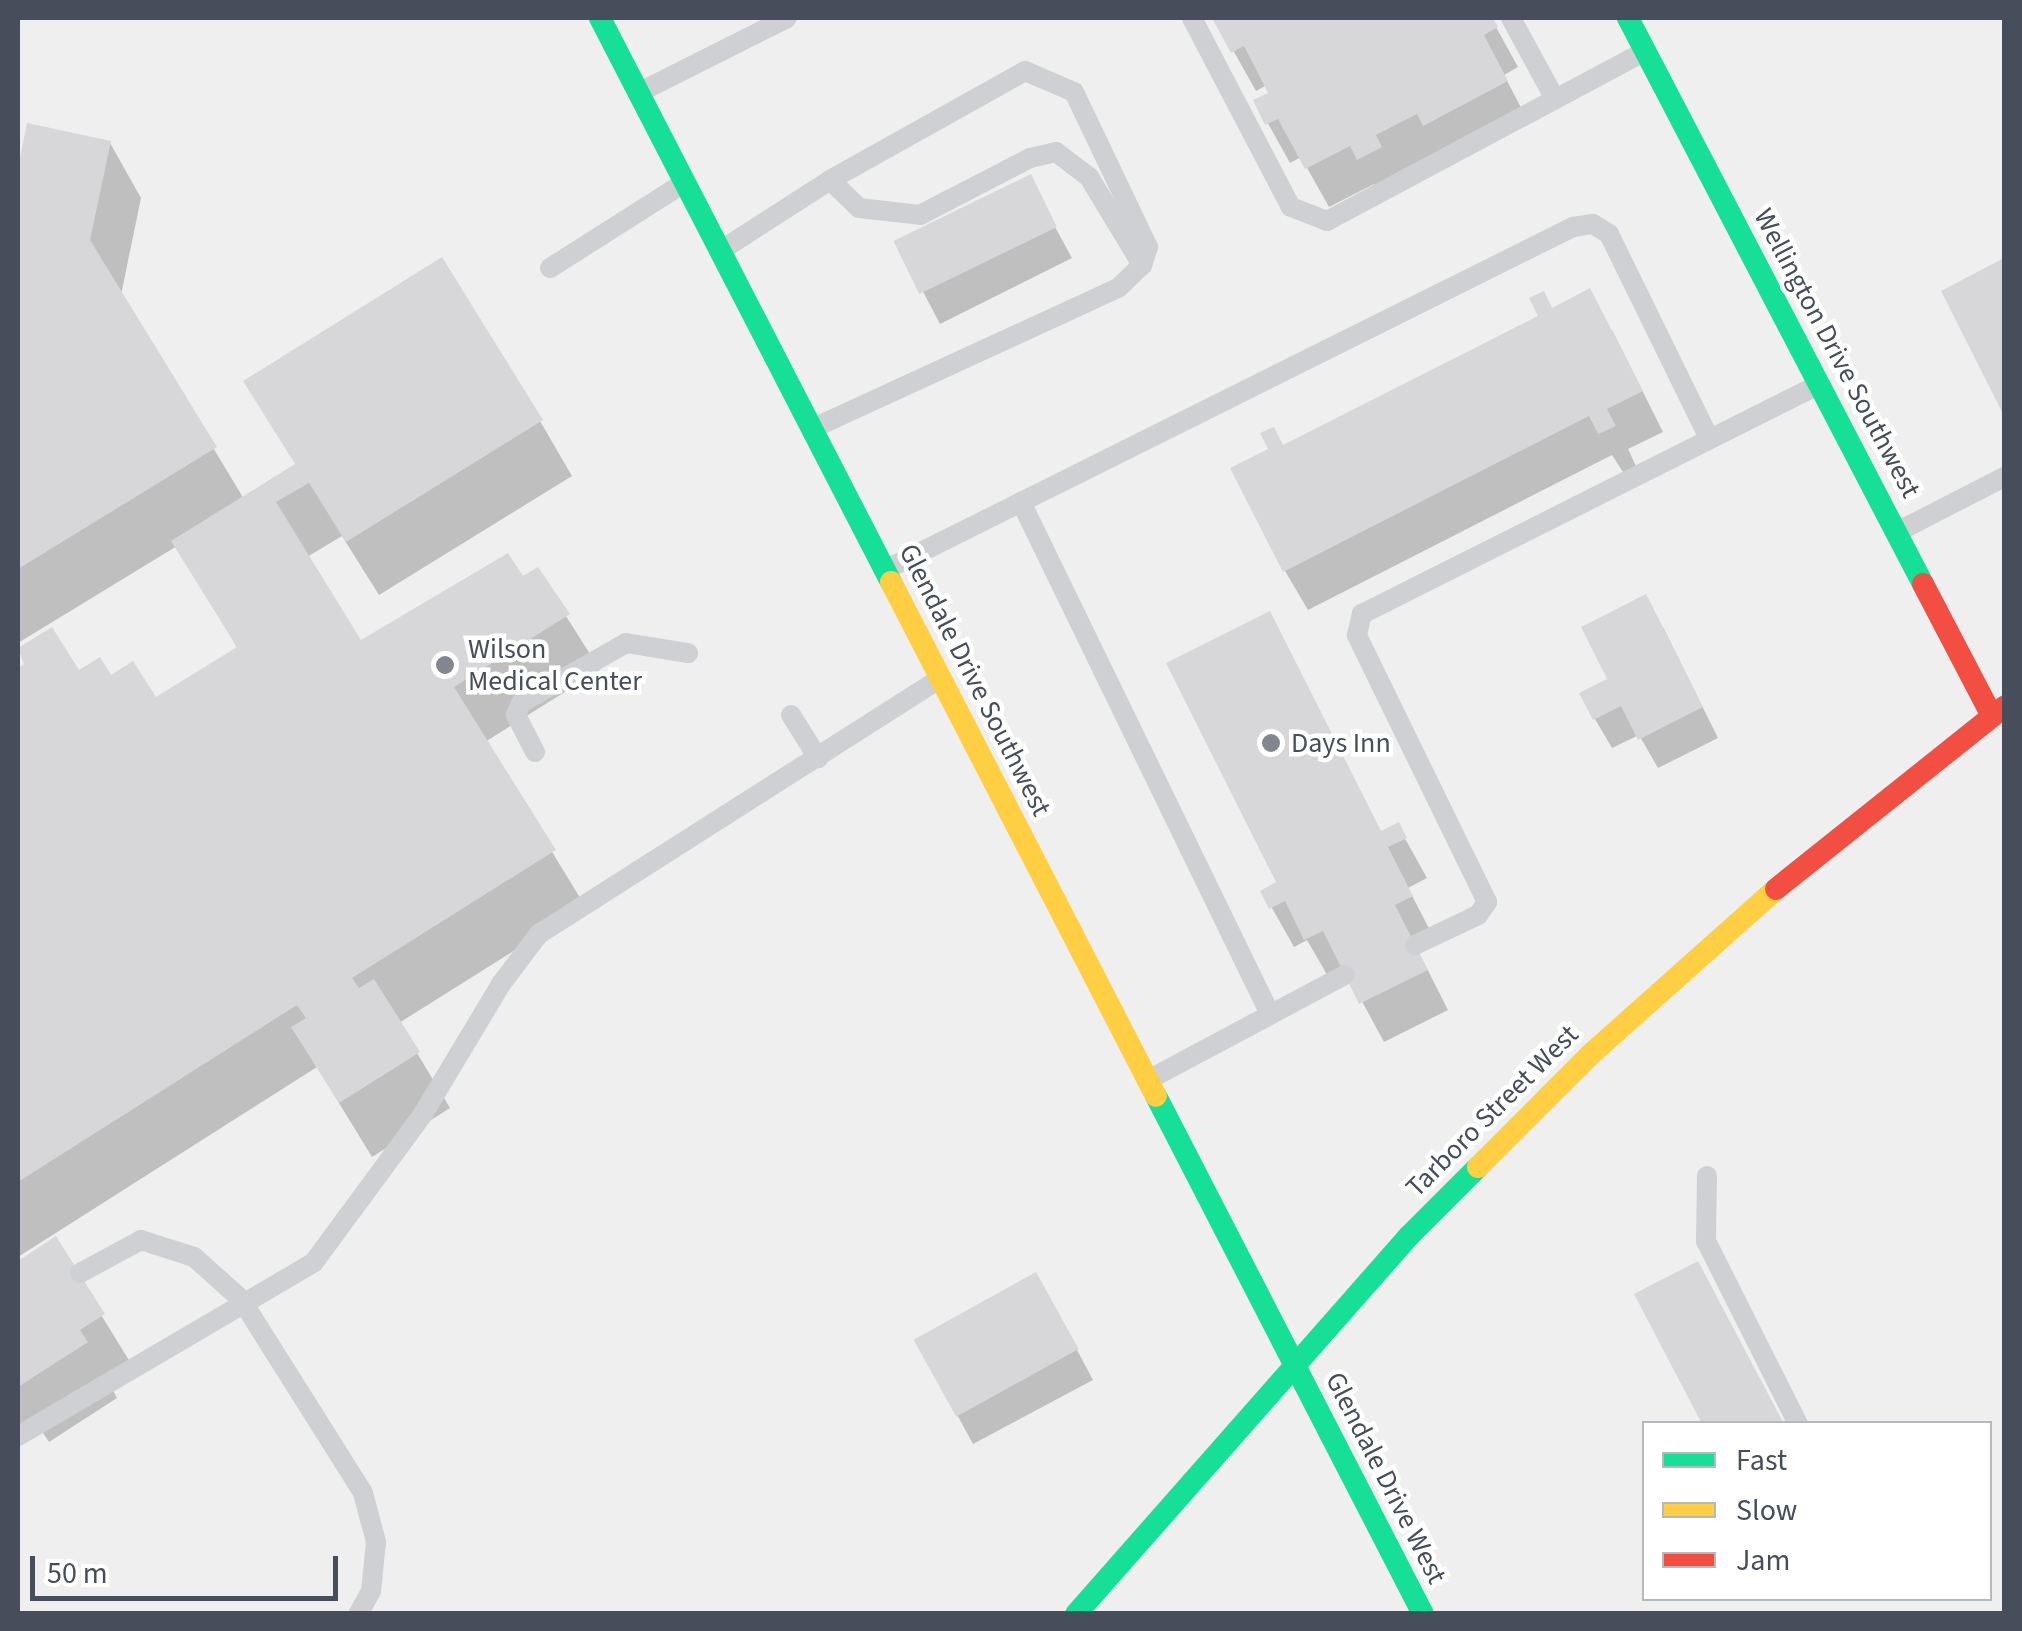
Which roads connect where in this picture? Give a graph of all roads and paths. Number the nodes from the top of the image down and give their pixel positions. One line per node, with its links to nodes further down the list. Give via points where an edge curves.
1 (600, 18): 8 (street, Glendale Drive Southwest)
2 (787, 18): 6 (lane)
3 (1192, 18): 9 (lane, via 1291,207 1328,220)
4 (1512, 18): 9 (lane)
5 (1628, 18): 7 (street, Wellington Drive Southwest)
6 (747, 26): 8 (lane)
7 (1646, 51): 9 (lane); 15 (street, Wellington Drive Southwest)
8 (639, 92): 11 (street, Glendale Drive Southwest)
9 (1555, 100)
10 (830, 180): 12 (lane); 13 (lane, via 859,208 920,214 1030,158 1056,152 1089,178); 13 (lane, via 1025,71 1037,74 1074,92 1148,246)
11 (685, 183): 12 (street, Glendale Drive Southwest); 14 (lane)
12 (720, 251): 16 (street, Glendale Drive Southwest)
13 (1142, 264): 16 (lane, via 1118,288)
14 (550, 268)
15 (1820, 384): 17 (lane); 20 (street, Wellington Drive Southwest)
16 (812, 429): 21 (street, Glendale Drive Southwest)
17 (1709, 438): 19 (lane, via 1610,234 1593,224 1573,227); 28 (lane, via 1362,614 1358,635 1487,902 1478,915)
18 (2004, 477): 20 (lane)
19 (1021, 502): 21 (lane); 30 (lane)
20 (1897, 532): 24 (street, Wellington Drive Southwest)
21 (885, 570): 23 (street, Glendale Drive Southwest)
22 (688, 653): 26 (lane, via 626,643 521,703 516,715)
23 (941, 678): 27 (lane); 31 (street, Glendale Drive Southwest)
24 (1998, 712): 35 (street, Tarboro Street West, via 1801,867 1592,1054 1409,1236)
25 (791, 715): 27 (lane)
26 (535, 752)
27 (818, 758): 34 (lane, via 539,934 423,1114 314,1262)
28 (1415, 945)
29 (1345, 975): 30 (lane)
30 (1270, 1014): 31 (lane)
31 (1148, 1080): 35 (street, Glendale Drive Southwest)
32 (1707, 1176): 36 (lane, via 1706,1241)
33 (80, 1274): 34 (lane, via 141,1240 194,1256)
34 (242, 1300): 37 (lane); 38 (lane, via 363,1493 376,1542 371,1592)
35 (1296, 1370): 39 (street, Tarboro Street West); 40 (street, Glendale Drive West)
36 (1796, 1421)
37 (18, 1436)
38 (358, 1614)
39 (1076, 1614)
40 (1423, 1614)

